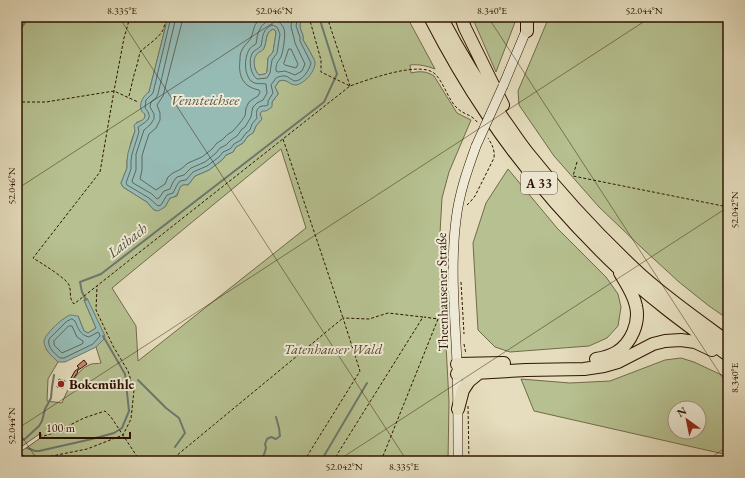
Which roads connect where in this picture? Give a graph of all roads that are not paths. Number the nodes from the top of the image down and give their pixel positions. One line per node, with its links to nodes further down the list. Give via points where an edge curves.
1 (430, 17): 8 (highway, A 33, via 486,113 512,149 547,194)
2 (441, 17): 7 (highway, A 33, via 480,85)
3 (461, 17): 7 (highway)
4 (527, 17): 6 (highway)
5 (531, 17): 6 (main road, Theenhausener Straße)
6 (527, 31): 11 (main road, Theenhausener Straße, bridge, via 476,146 460,197 454,238 453,272)
7 (526, 151): 9 (highway, A 33, via 571,204 637,271)
8 (617, 267): 10 (highway, A 33, via 646,293); 11 (highway, via 633,296 637,319 630,339 617,352 605,358 589,361)
9 (728, 342)
10 (728, 356): 12 (highway, via 695,342 665,341 604,366 584,369)
11 (460, 367): 12 (highway); 13 (main road, Theenhausener Straße)
12 (480, 372): 13 (highway, via 463,390)
13 (463, 407): 16 (main road, Theenhausener Straße)
14 (40, 436): 15 (lane)
15 (17, 453)
16 (458, 461)

